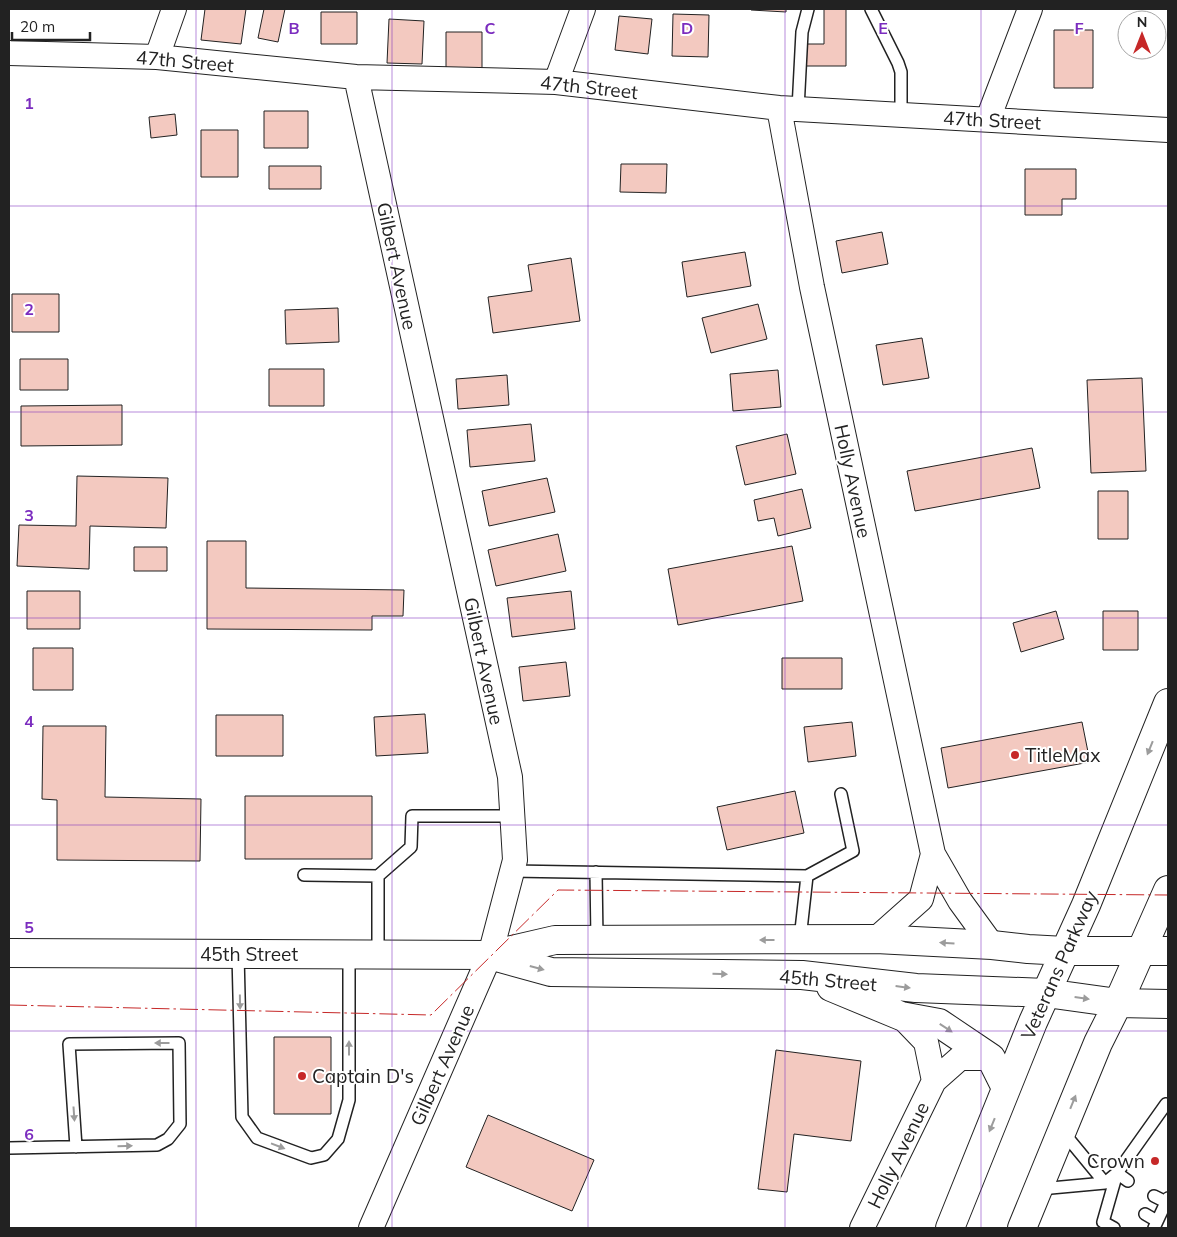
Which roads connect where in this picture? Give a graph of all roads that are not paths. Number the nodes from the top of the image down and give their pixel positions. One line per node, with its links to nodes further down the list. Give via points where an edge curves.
1 (174, 9): 7 (street)
2 (583, 9): 9 (street)
3 (808, 9): 10 (lane)
4 (871, 9): 11 (lane, via 901,72)
5 (1030, 9): 12 (street)
6 (9, 53): 7 (street, 47th Street)
7 (157, 57): 8 (street, 47th Street)
8 (356, 77): 9 (street, 47th Street); 16 (street, Gilbert Avenue, via 510,777)
9 (556, 82): 10 (street, 47th Street)
10 (788, 109): 11 (street, 47th Street); 17 (street, Holly Avenue, via 812,287)
11 (901, 115): 12 (street, 47th Street)
12 (988, 119): 13 (street, 47th Street)
13 (1168, 130)
14 (1168, 703): 28 (main road, Veterans Parkway, one-way to 28)
15 (841, 794): 22 (lane, via 854,851)
16 (512, 816): 18 (street, Gilbert Avenue, via 515,860); 21 (lane, via 412,816 412,847)
17 (933, 854): 24 (street, Holly Avenue, via 921,899); 27 (street, Holly Avenue, via 960,901)
18 (512, 871): 19 (lane); 35 (street, Gilbert Avenue)
19 (596, 872): 22 (lane); 25 (lane)
20 (304, 875): 21 (lane)
21 (378, 876): 34 (lane)
22 (807, 876): 26 (lane)
23 (1168, 890): 30 (main road)
24 (876, 939): 26 (main road, 45th Street); 27 (main road, 45th Street, one-way to 24)
25 (597, 940): 26 (main road, 45th Street, one-way to 25); 35 (main road, 45th Street, via 554,940)
26 (800, 940)
27 (992, 945): 28 (main road, 45th Street)
28 (1065, 951): 30 (main road, 45th Street); 37 (main road, Veterans Parkway)
29 (1168, 951): 30 (main road, 45th Street)
30 (1141, 952): 38 (main road)
31 (9, 953): 32 (main road, 45th Street)
32 (238, 954): 33 (main road, 45th Street); 33 (lane, one-way to 33, via 242,1117 257,1138 310,1158 324,1155 338,1139 349,1100)
33 (349, 954): 34 (main road, 45th Street)
34 (378, 955): 35 (main road, 45th Street)
35 (490, 955): 36 (main road, 45th Street, one-way to 36, via 551,972); 59 (street, Gilbert Avenue)
36 (802, 975): 37 (main road, 45th Street, one-way to 37, via 916,988); 40 (main road)
37 (1046, 993): 38 (main road, 45th Street, one-way to 38); 43 (main road, Veterans Parkway)
38 (1118, 1003): 39 (main road, 45th Street); 46 (main road, one-way to 38)
39 (1168, 1004)
40 (901, 1016): 41 (main road, one-way to 41, via 939,1023); 42 (street, Holly Avenue, via 926,1042)
41 (991, 1058): 42 (street, Holly Avenue, via 960,1058); 43 (main road)
42 (934, 1081): 60 (street, Holly Avenue)
43 (1006, 1088): 61 (main road, Veterans Parkway, one-way to 61)
44 (1166, 1104): 50 (lane)
45 (1154, 1127): 50 (lane)
46 (1062, 1130): 52 (lane); 53 (main road)
47 (76, 1147): 47 (lane, one-way to 47, via 157,1145 168,1138 180,1124 179,1043 69,1044); 48 (lane)
48 (9, 1148)
49 (1141, 1154): 50 (lane)
50 (1117, 1174): 51 (lane); 52 (lane); 55 (lane); 63 (lane, via 1103,1222)
51 (1128, 1181)
52 (1105, 1183): 53 (lane)
53 (1038, 1190): 62 (main road)
54 (1154, 1196): 56 (lane)
55 (1118, 1200)
56 (1167, 1200): 58 (lane)
57 (1145, 1214): 58 (lane)
58 (1156, 1224)
59 (371, 1228)
60 (862, 1228)
61 (950, 1228)
62 (1022, 1228)
63 (1114, 1228)

